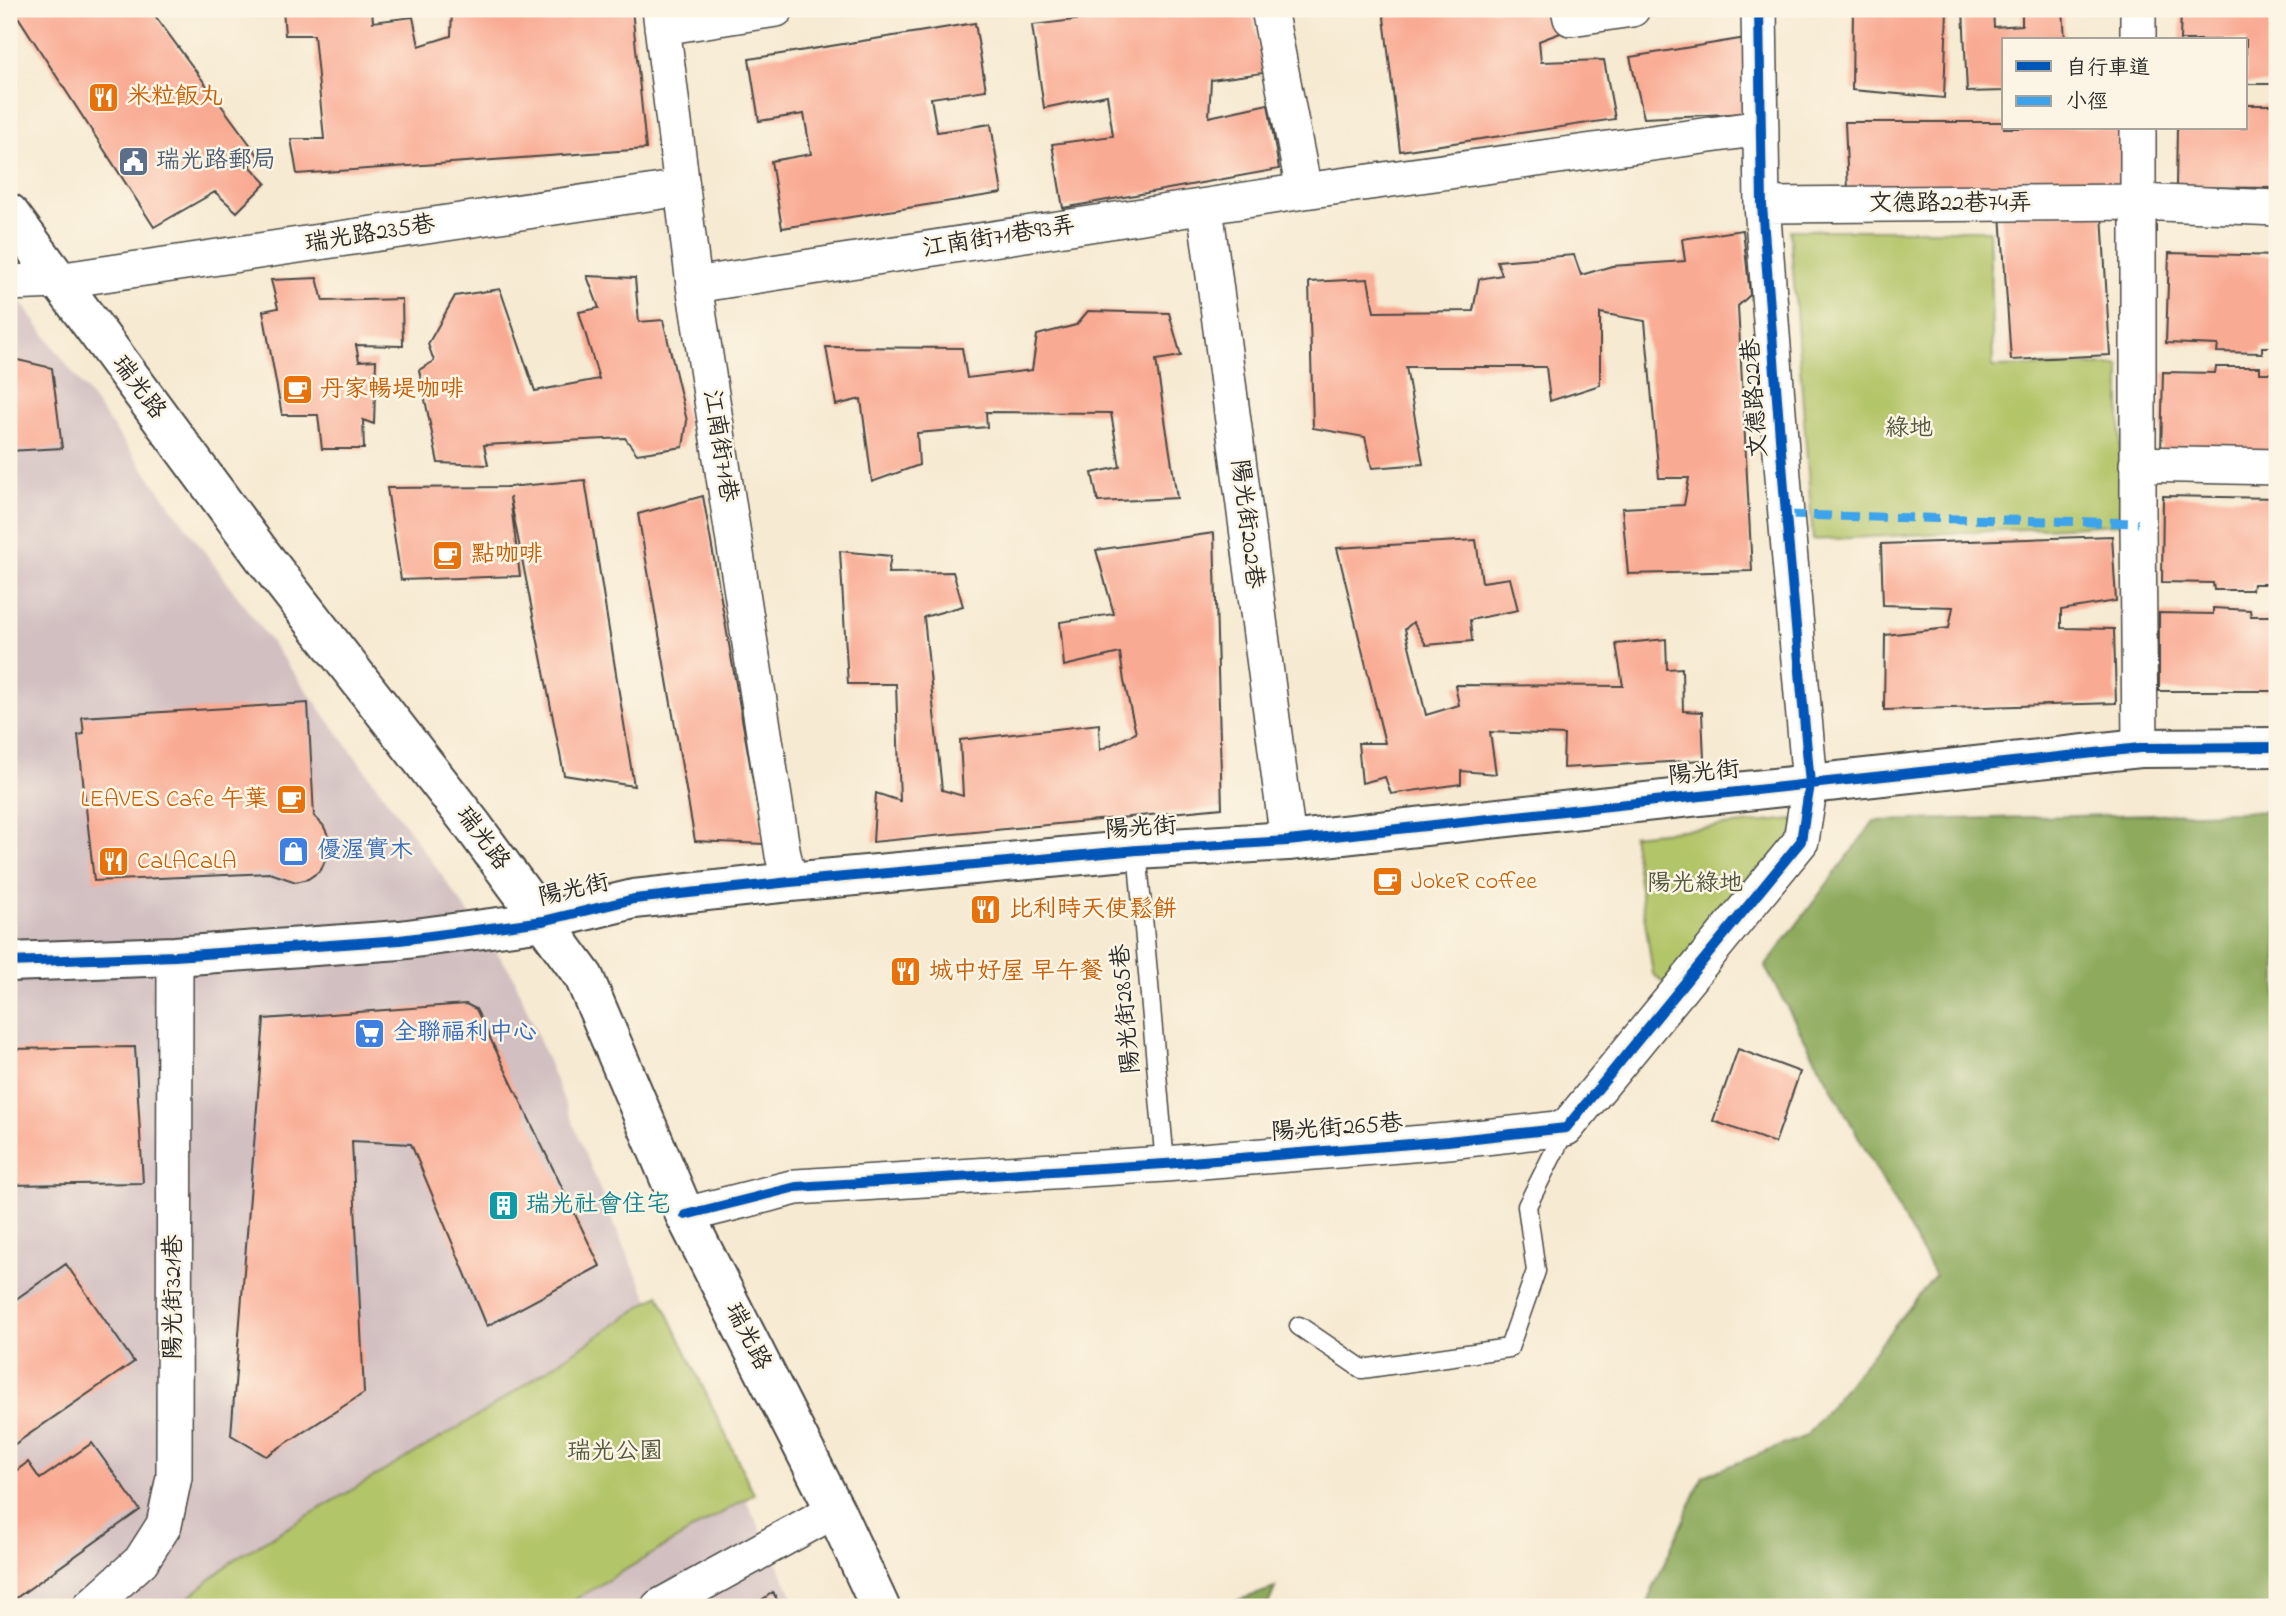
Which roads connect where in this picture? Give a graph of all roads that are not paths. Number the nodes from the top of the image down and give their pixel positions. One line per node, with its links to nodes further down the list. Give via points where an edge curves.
1 (776, 9): 7 (street)
2 (1269, 9): 12 (street)
3 (1569, 9): 4 (street, via 1571,18)
4 (1632, 9)
5 (1759, 9): 9 (street, 文德路22巷)
6 (2138, 9): 8 (street)
7 (661, 18): 11 (street, 江南街71巷)
8 (2138, 38)
9 (1761, 128): 12 (street, 江南街71巷93弄); 14 (street, 文德路22巷)
10 (2138, 130): 13 (street)
11 (682, 188): 18 (street, 瑞光路235巷); 20 (street, 江南街71巷)
12 (1304, 191): 15 (street, 江南街71巷93弄)
13 (2138, 202): 14 (street, 文德路22巷74弄); 16 (street, 文德路22巷74弄); 21 (street)
14 (1762, 205): 25 (street, 文德路22巷)
15 (1205, 206): 20 (street, 江南街71巷93弄); 26 (street, 陽光街202巷)
16 (2277, 208)
17 (9, 213): 18 (street, 瑞光路)
18 (57, 281): 19 (street, 瑞光路235巷); 29 (street, 瑞光路)
19 (9, 283)
20 (694, 285): 28 (street, 江南街71巷)
21 (2137, 464): 22 (street); 24 (street)
22 (2277, 467)
23 (2277, 747): 24 (street, 陽光街)
24 (2140, 748): 25 (street, 陽光街)
25 (1810, 784): 26 (street, 陽光街); 32 (street, via 1801,841)
26 (1288, 841): 27 (street, 陽光街)
27 (1136, 850): 28 (street, 陽光街); 33 (lane, 陽光街285巷)
28 (790, 882): 29 (street, 陽光街, via 634,899)
29 (543, 920): 30 (street, 陽光街, via 400,940); 34 (street, 瑞光路, via 584,977)
30 (175, 956): 31 (street, 陽光街); 37 (street, 陽光街321巷, via 174,1477 164,1525 141,1561)
31 (9, 962)
32 (1566, 1128): 33 (street, 陽光街265巷); 35 (lane, via 1527,1206 1535,1271 1509,1348 1362,1369)
33 (1166, 1164): 34 (street, 陽光街265巷, via 796,1187)
34 (685, 1215): 36 (street, 瑞光路)
35 (1299, 1326)
36 (835, 1510): 38 (street); 39 (street, 瑞光路)
37 (90, 1607)
38 (659, 1607)
39 (880, 1607)

